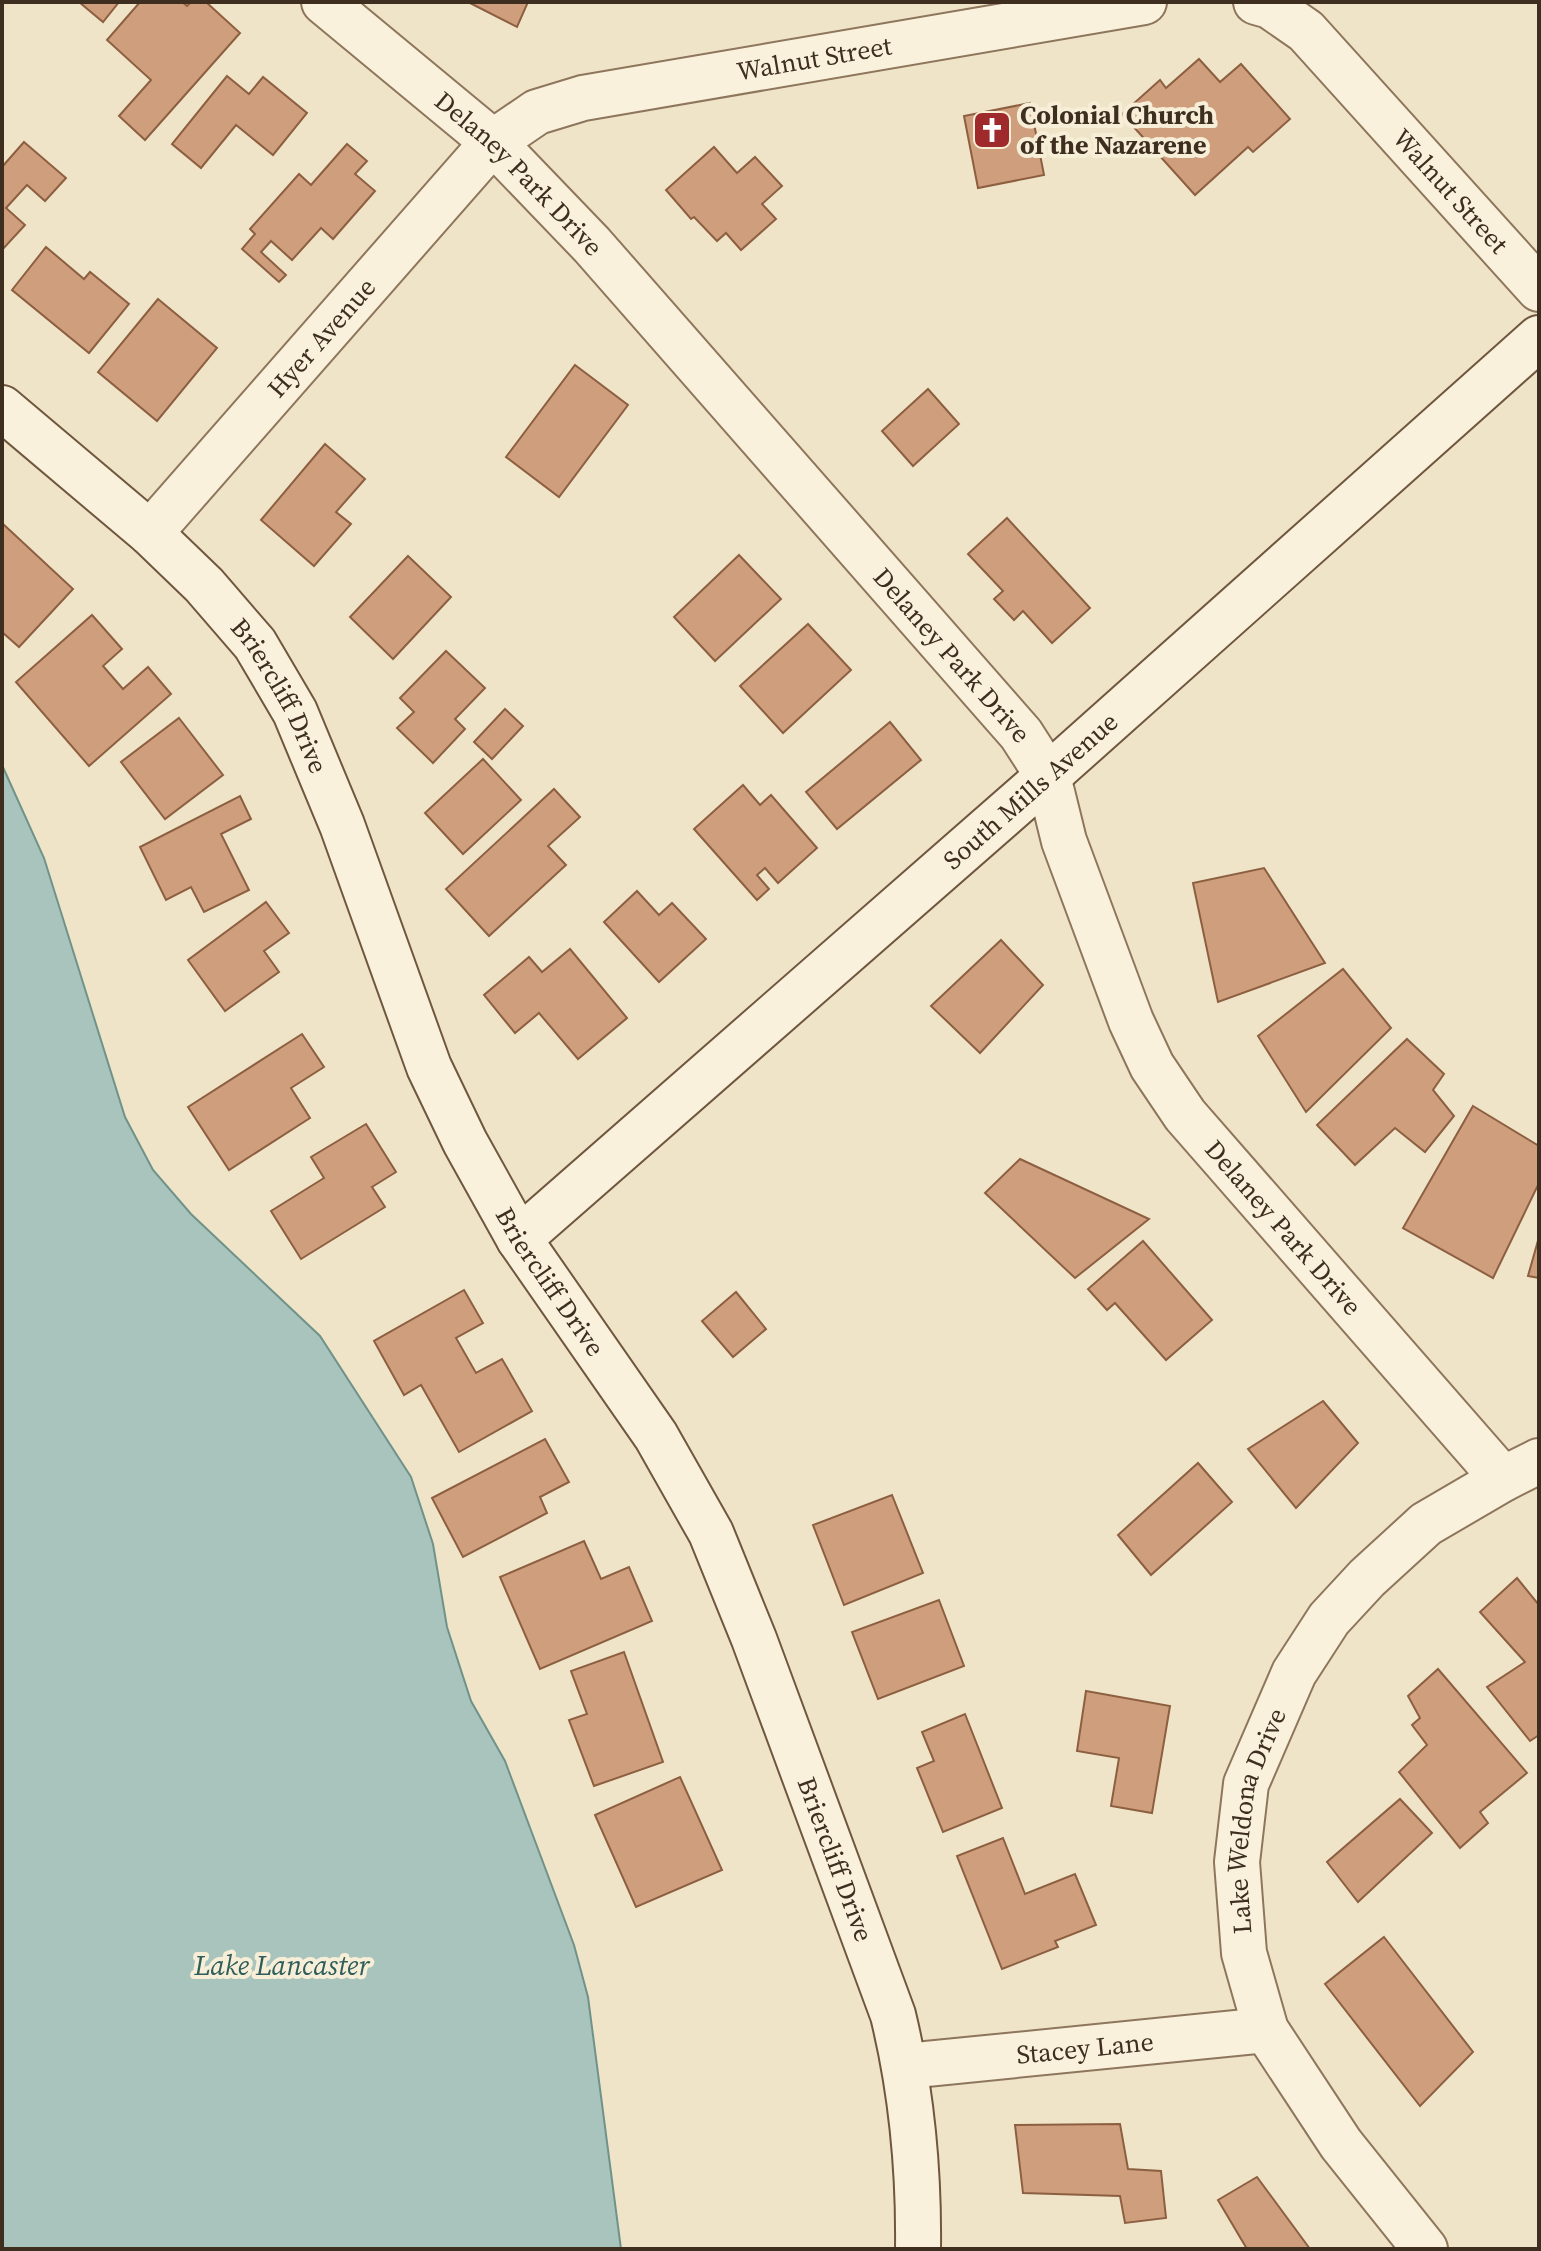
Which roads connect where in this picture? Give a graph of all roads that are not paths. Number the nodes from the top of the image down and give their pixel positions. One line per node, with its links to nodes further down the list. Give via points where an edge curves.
1 (324, 2): 4 (street, Delaney Park Drive)
2 (1144, 2): 4 (street, Walnut Street, via 583,98 537,112)
3 (1256, 2): 5 (street, Walnut Street, via 1306,31)
4 (493, 142): 8 (street, Hyer Avenue); 9 (street, Delaney Park Drive, via 592,245 958,662 1021,734)
5 (1539, 289)
6 (1539, 338): 9 (street, South Mills Avenue)
7 (2, 408): 8 (street, Briercliff Drive)
8 (150, 533): 10 (street, Briercliff Drive, via 255,644 295,712 342,825 429,1067)
9 (1048, 776): 10 (street, South Mills Avenue); 11 (street, Delaney Park Drive, via 1064,841 1131,1021 1152,1066 1185,1115)
10 (519, 1239): 13 (street, Briercliff Drive, via 656,1436 711,1533 887,1992)
11 (1521, 1470): 12 (street, Lake Weldona Drive, via 1426,1524 1329,1619 1294,1673 1246,1784 1237,1862 1244,1953)
12 (1266, 2030): 13 (street, Stacey Lane); 15 (street, Lake Weldona Drive, via 1341,2144)
13 (906, 2066): 14 (street, Briercliff Drive, via 916,2147)
14 (918, 2249)
15 (1425, 2249)

